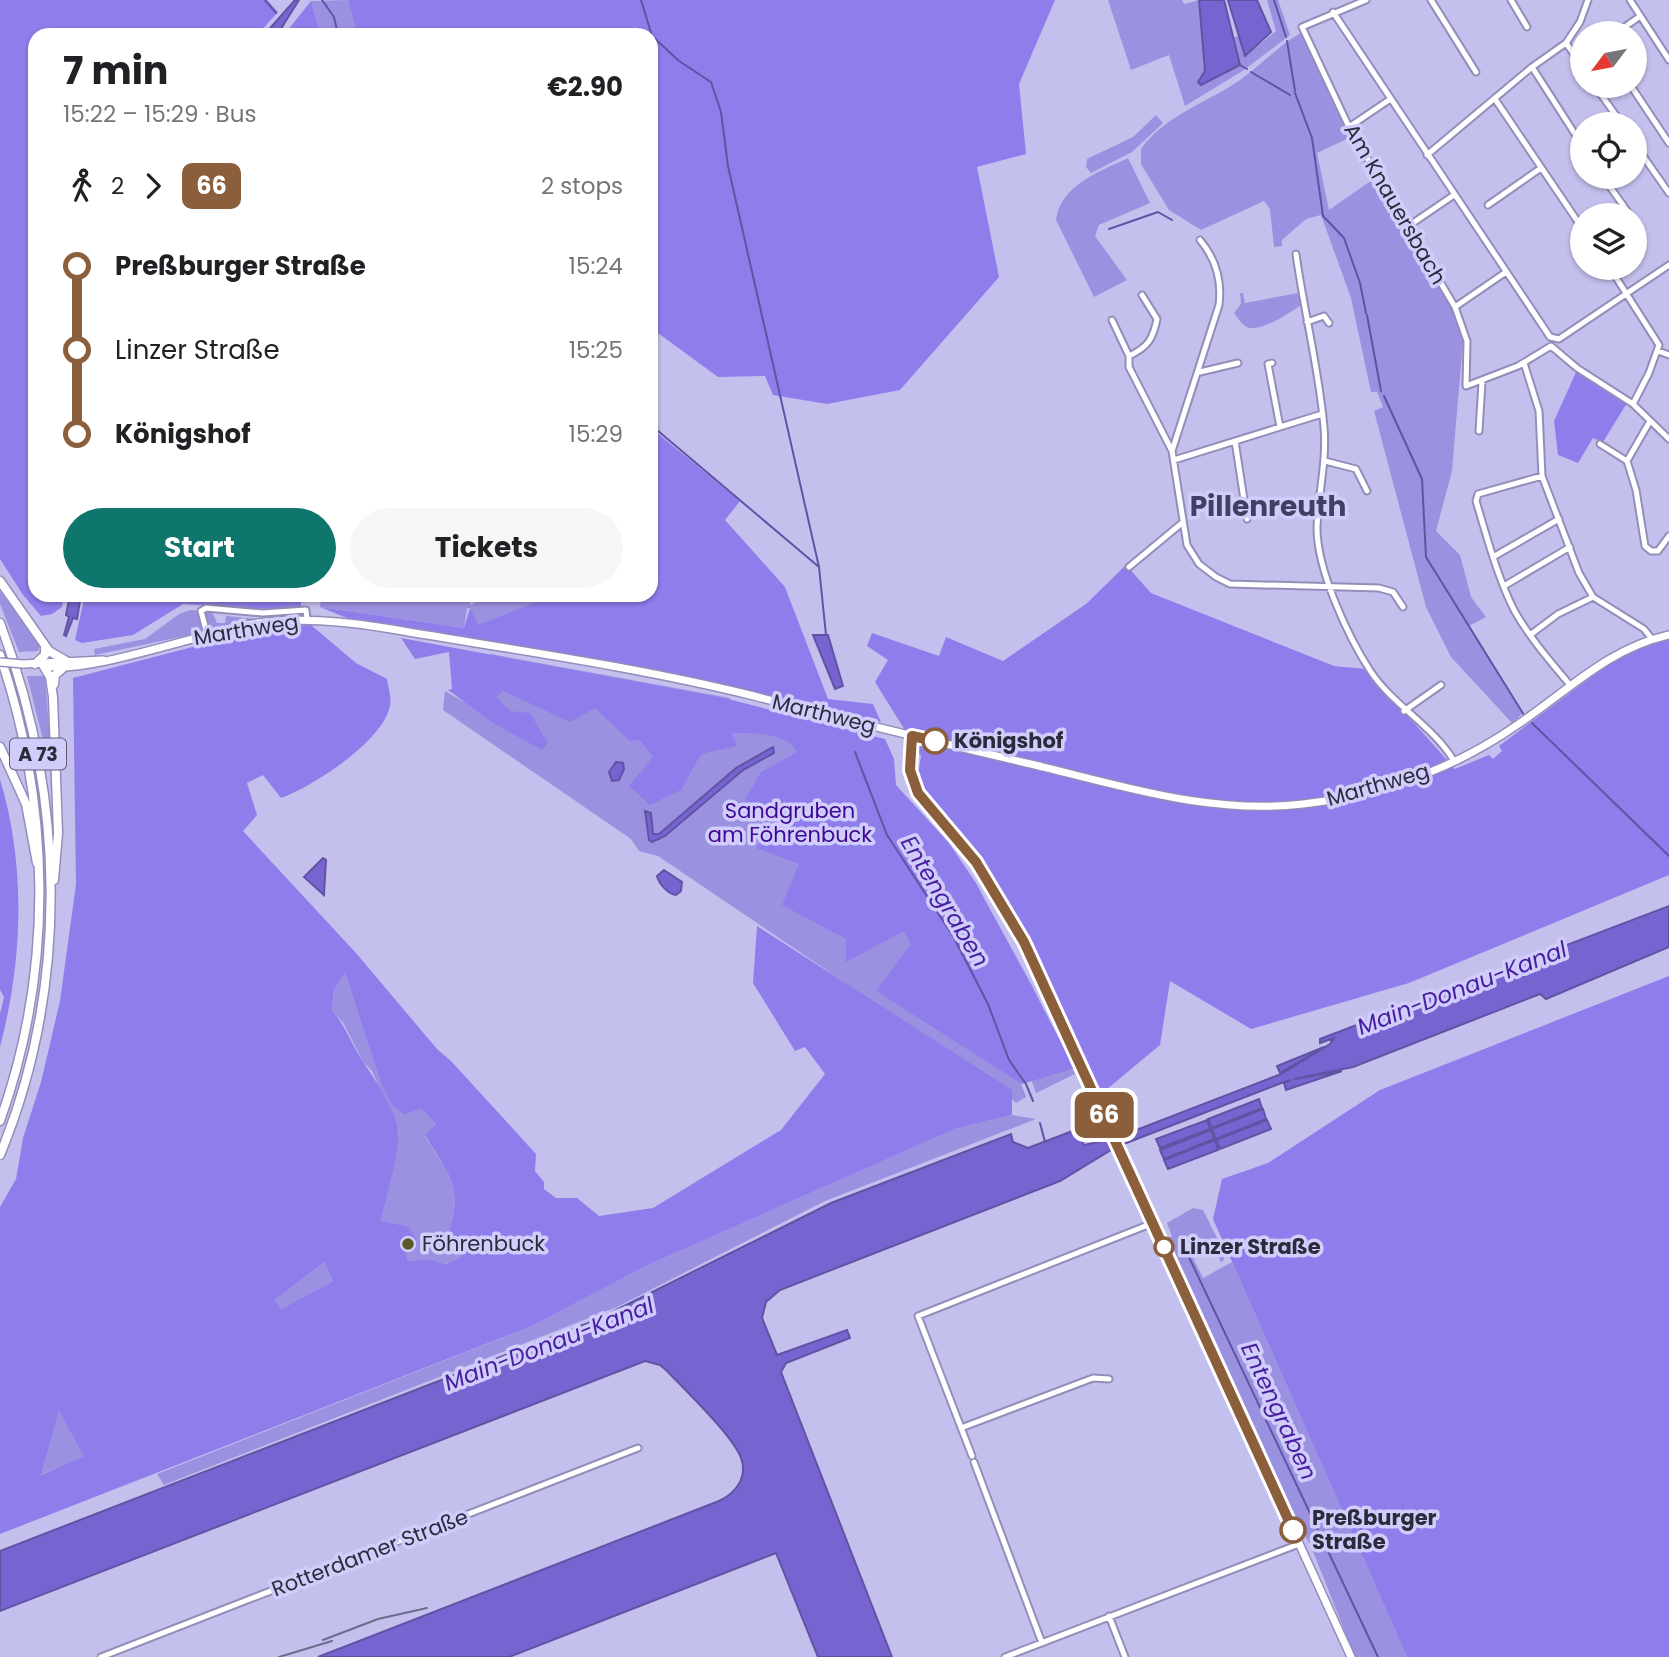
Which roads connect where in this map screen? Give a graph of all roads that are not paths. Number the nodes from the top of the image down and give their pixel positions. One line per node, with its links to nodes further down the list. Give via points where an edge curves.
1 (1366, 0): 6 (street)
2 (1431, 0): 15 (street)
3 (1511, 0): 10 (street)
4 (1588, 0): 11 (street)
5 (1630, 0): 8 (street)
6 (1352, 2): 7 (street)
7 (1333, 12): 18 (street); 20 (street, Am Knauersbach, via 1302,27)
8 (1639, 18): 9 (street); 13 (street)
9 (1634, 21)
10 (1527, 27)
11 (1566, 43): 12 (street); 14 (street)
12 (1570, 47)
13 (1668, 55)
14 (1532, 67): 17 (street); 19 (street)
15 (1476, 72)
16 (1639, 98): 21 (street)
17 (1495, 99): 22 (street); 24 (street)
18 (1389, 100): 20 (street); 22 (street)
19 (1570, 126)
20 (1349, 127): 29 (street, Am Knauersbach)
21 (1669, 143)
22 (1427, 155): 26 (street)
23 (1647, 162): 25 (street)
24 (1541, 168): 27 (street); 28 (street)
25 (1669, 193)
26 (1454, 195): 29 (street); 33 (street)
27 (1488, 205)
28 (1570, 210)
29 (1407, 227): 37 (street, Am Knauersbach)
30 (1199, 240): 48 (street, via 1215,263 1220,295)
31 (1296, 254): 39 (street)
32 (1669, 265): 35 (street)
33 (1506, 272): 37 (street); 41 (street)
34 (1619, 280): 35 (street)
35 (1628, 293): 41 (street); 42 (street, via 1656,338)
36 (1142, 295): 44 (street, via 1157,319 1153,338)
37 (1455, 307): 49 (street, Am Knauersbach, via 1467,341 1466,386)
38 (1112, 320): 44 (street)
39 (1307, 322): 40 (street, via 1324,316); 51 (street)
40 (1329, 323)
41 (1553, 343): 47 (street); 50 (street, via 1577,368)
42 (1658, 351): 43 (street); 50 (street)
43 (1669, 355)
44 (1129, 356): 58 (street, via 1129,367)
45 (1238, 363): 48 (street)
46 (1272, 363): 53 (street, via 1268,364)
47 (1524, 363): 49 (street); 62 (street, via 1539,411)
48 (1200, 372): 58 (street)
49 (1482, 382): 54 (street)
50 (1633, 404): 52 (street)
51 (1322, 414): 53 (street); 60 (street)
52 (1650, 421): 55 (street); 61 (street)
53 (1280, 427): 56 (street)
54 (1479, 431)
55 (1669, 439)
56 (1235, 441): 59 (street); 64 (street)
57 (1600, 444): 61 (street)
58 (1172, 452): 59 (street)
59 (1174, 460): 66 (street)
60 (1325, 461): 63 (street, via 1356,469); 73 (street, via 1317,529)
61 (1627, 461): 67 (street, via 1645,546 1658,551)
62 (1542, 476): 65 (street); 69 (street, via 1478,494 1476,501)
63 (1367, 491)
64 (1247, 519)
65 (1559, 519): 68 (street); 69 (street)
66 (1181, 523): 70 (street); 73 (street, via 1199,564 1230,584)
67 (1669, 536)
68 (1570, 547): 72 (street); 74 (street)
69 (1493, 557): 72 (street)
70 (1129, 567)
71 (0, 582): 82 (highway)
72 (1504, 586): 79 (street)
73 (1331, 587): 75 (street, via 1385,589 1396,595); 90 (street, via 1370,670)
74 (1593, 597): 79 (street, via 1558,614); 81 (street, via 1644,629)
75 (1403, 607)
76 (307, 620): 78 (main road, Marthweg, via 260,623); 78 (street, via 306,611 206,608 201,611); 91 (main road, Marthweg, via 375,626 660,677)
77 (0, 623): 95 (highway, A 73, via 23,691 41,770)
78 (207, 634): 86 (main road, Marthweg, via 107,660)
79 (1530, 635): 88 (street)
80 (1669, 635): 81 (main road, Marthweg)
81 (1652, 639): 88 (main road, Marthweg, via 1610,656)
82 (44, 644): 85 (highway, via 45,655); 86 (highway)
83 (0, 655): 94 (highway, A 73, via 29,764)
84 (0, 662): 85 (main road, Marthweg, bridge)
85 (39, 665): 86 (main road, Marthweg); 89 (highway, via 50,676)
86 (68, 665): 89 (highway, via 55,676)
87 (1441, 685): 90 (street)
88 (1570, 685): 93 (main road, Marthweg, via 1506,732)
89 (53, 697): 95 (highway, via 58,842)
90 (1405, 711): 93 (street)
91 (912, 736): 93 (main road, Marthweg, via 1129,788 1240,806 1287,806 1345,797 1397,784); 98 (main road, via 910,770 916,789 969,852 1006,909)
92 (0, 747): 94 (highway, A 73, via 26,804)
93 (1454, 761)
94 (40, 871): 96 (highway, A 73, via 33,989 21,1053)
95 (51, 890): 97 (highway, A 73, via 41,1016 23,1092)
96 (0, 1121)
97 (0, 1155)
98 (1153, 1223): 100 (street, via 918,1316); 102 (main road)
99 (1109, 1379): 100 (street, via 1094,1378)
100 (961, 1428): 104 (street)
101 (638, 1448): 106 (street, Rotterdamer Straße)
102 (1299, 1544): 103 (street); 108 (main road)
103 (1109, 1616): 104 (street); 107 (street)
104 (1042, 1643): 105 (street)
105 (1008, 1655)
106 (101, 1657)
107 (1125, 1657)
108 (1351, 1657)

